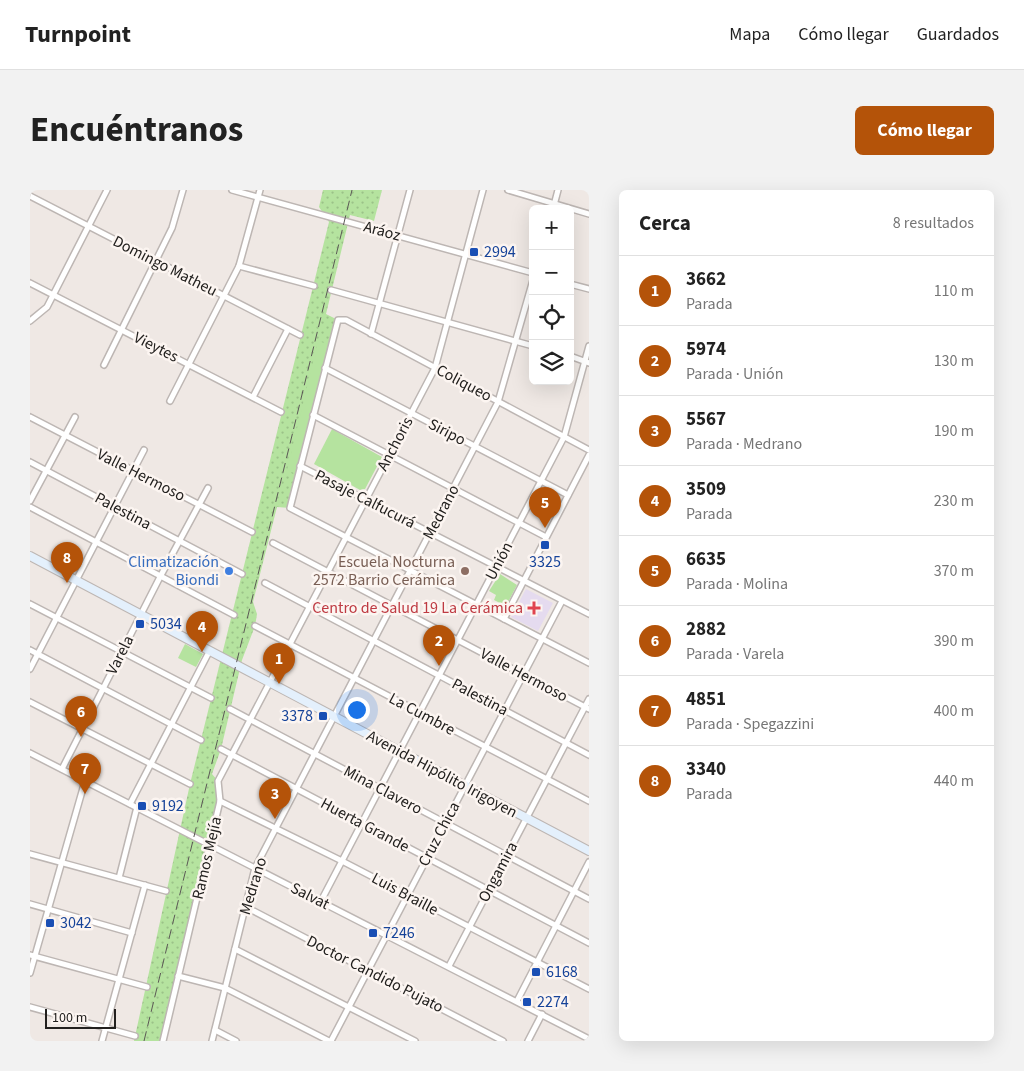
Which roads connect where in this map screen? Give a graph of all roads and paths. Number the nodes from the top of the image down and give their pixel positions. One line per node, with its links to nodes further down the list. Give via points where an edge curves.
1 (107, 190): 15 (street)
2 (183, 190): 18 (street, via 172,228)
3 (232, 190): 10 (street, Aráoz)
4 (260, 190): 10 (street)
5 (410, 190): 16 (street)
6 (483, 190): 17 (street, Anchoris)
7 (508, 190): 11 (street)
8 (558, 190): 12 (street)
9 (30, 196): 15 (street, Domingo Matheu)
10 (258, 197): 16 (street, Aráoz); 19 (street)
11 (550, 205)
12 (553, 205)
13 (574, 211): 14 (street)
14 (589, 214)
15 (88, 226): 18 (street, Domingo Matheu); 27 (street)
16 (397, 236): 17 (street, Aráoz); 29 (street)
17 (466, 254): 20 (street, Aráoz); 31 (street, Anchoris)
18 (156, 262): 28 (street, Domingo Matheu); 33 (street)
19 (239, 266): 23 (street); 28 (street)
20 (529, 272)
21 (30, 283): 27 (street, Vieytes)
22 (574, 285): 24 (street)
23 (314, 286)
24 (589, 289)
25 (331, 290): 29 (street)
26 (529, 294): 36 (street, Medrano)
27 (53, 295): 30 (street, via 43,312); 33 (street, Vieytes)
28 (224, 296): 32 (street, Domingo Matheu); 41 (street)
29 (378, 303): 31 (street); 34 (street)
30 (30, 321)
31 (447, 322): 36 (street); 44 (street, Anchoris)
32 (288, 329): 35 (street, Domingo Matheu); 45 (street)
33 (122, 330): 41 (street, Vieytes); 42 (street)
34 (371, 334): 43 (street, Coliqueo, via 346,320 338,320); 44 (street, Coliqueo)
35 (300, 335)
36 (516, 341): 37 (street); 47 (street, Medrano)
37 (529, 345)
38 (589, 346): 40 (street, Unión)
39 (574, 357): 40 (street)
40 (587, 362): 54 (street, Unión)
41 (189, 364): 45 (street, Vieytes); 46 (street)
42 (104, 365)
43 (325, 368): 49 (street, Siripo); 50 (street)
44 (435, 368): 47 (street, Coliqueo); 49 (street, Anchoris)
45 (253, 397): 48 (street, Vieytes)
46 (170, 401)
47 (498, 402): 54 (street, Coliqueo); 55 (street, Medrano)
48 (281, 412)
49 (412, 413): 55 (street, Siripo); 58 (street, Anchoris)
50 (313, 415): 58 (street); 61 (street)
51 (30, 417): 53 (street, Valle Hermoso)
52 (75, 417): 53 (street)
53 (65, 435): 62 (street); 63 (street, Valle Hermoso)
54 (564, 437): 57 (street, Coliqueo); 64 (street, Unión)
55 (475, 446): 64 (street, Siripo); 66 (street, Medrano)
56 (144, 450): 63 (street)
57 (589, 450)
58 (390, 455): 66 (street); 68 (street, Anchoris)
59 (589, 455): 67 (street)
60 (30, 462): 62 (street, Palestina)
61 (300, 466): 68 (street, Pasaje Calfucurá); 76 (street, via 290,508)
62 (46, 470): 69 (street); 72 (street, Palestina)
63 (134, 471): 70 (street, Valle Hermoso); 72 (street)
64 (541, 481): 67 (street, Siripo); 73 (street, Unión)
65 (208, 488): 70 (street, Varela)
66 (453, 488): 73 (street); 75 (street, Medrano)
67 (568, 495): 77 (street)
68 (366, 500): 75 (street, Pasaje Calfucurá); 76 (street, Anchoris)
69 (30, 501)
70 (199, 505): 74 (street, Valle Hermoso); 78 (street, Varela)
71 (30, 507): 79 (street)
72 (115, 507): 78 (street, Palestina); 79 (street)
73 (519, 523): 77 (street); 82 (street, Unión)
74 (252, 532)
75 (430, 532): 82 (street, Pasaje Calfucurá); 83 (street, Medrano)
76 (346, 537): 83 (street); 84 (street, Anchoris)
77 (546, 537): 88 (street)
78 (179, 540): 85 (street, Palestina); 86 (street, Varela)
79 (96, 542): 86 (street); 87 (street)
80 (273, 543): 84 (street, Valle Hermoso)
81 (30, 556): 87 (street, Avenida Hipólito Irigoyen)
82 (496, 566): 88 (street, Pasaje Calfucurá); 92 (street, Unión)
83 (410, 571): 92 (street); 94 (street, Medrano)
84 (328, 572): 93 (street, Anchoris); 94 (street, Valle Hermoso)
85 (242, 574)
86 (160, 576): 95 (street, Varela); 97 (street)
87 (76, 580): 95 (street, Avenida Hipólito Irigoyen); 98 (street)
88 (524, 580): 90 (street, Pasaje Calfucurá); 99 (street)
89 (265, 583): 93 (street, Palestina)
90 (562, 601): 96 (street, Pasaje Calfucurá); 101 (street, Cruz Chica)
91 (30, 604): 98 (street)
92 (476, 605): 99 (street); 103 (street, Unión)
93 (310, 606): 102 (street, Palestina); 104 (street, Anchoris)
94 (392, 606): 102 (street, Medrano); 103 (street, Valle Hermoso)
95 (141, 614): 106 (street, Varela); 107 (street, Avenida Hipólito Irigoyen)
96 (589, 614)
97 (234, 615)
98 (56, 618): 106 (street); 108 (street)
99 (504, 619): 101 (street)
100 (255, 626): 104 (street, La Cumbre)
101 (542, 639): 109 (street); 111 (street, Cruz Chica)
102 (374, 640): 112 (street, Palestina); 113 (street, Medrano)
103 (457, 640): 111 (street, Valle Hermoso); 112 (street, Unión)
104 (290, 645): 113 (street, La Cumbre); 114 (street, Anchoris)
105 (30, 650): 108 (street)
106 (122, 652): 115 (street, Varela); 116 (street)
107 (209, 652): 114 (street, Avenida Hipólito Irigoyen); 116 (street)
108 (38, 654): 110 (street); 115 (street)
109 (589, 663)
110 (30, 669)
111 (523, 674): 120 (street, Valle Hermoso); 122 (street, Cruz Chica)
112 (439, 675): 122 (street, Palestina); 123 (street, Unión)
113 (354, 678): 123 (street, La Cumbre); 124 (street, Medrano)
114 (270, 683): 124 (street, Avenida Hipólito Irigoyen); 125 (street, Ramos Mejía)
115 (103, 688): 126 (street); 127 (street, Varela)
116 (190, 688): 117 (street); 126 (street)
117 (211, 698)
118 (589, 699): 120 (street, Ongamira)
119 (30, 702): 127 (street)
120 (587, 708): 129 (street, Ongamira)
121 (230, 709): 125 (street, Mina Clavero)
122 (505, 709): 129 (street, Palestina); 130 (street, Cruz Chica)
123 (419, 712): 130 (street, La Cumbre); 132 (street, Unión)
124 (334, 717): 132 (street, Avenida Hipólito Irigoyen); 134 (street, Medrano)
125 (250, 720): 134 (street, Mina Clavero); 136 (street, Ramos Mejía)
126 (172, 724): 128 (street); 137 (street)
127 (82, 729): 137 (street); 138 (street, Varela)
128 (202, 740)
129 (566, 742): 135 (street, Palestina); 139 (street, Ongamira)
130 (485, 747): 139 (street, La Cumbre); 142 (street, Cruz Chica)
131 (221, 749): 136 (street, Huerta Grande)
132 (398, 751): 142 (street, Avenida Hipólito Irigoyen); 143 (street, Unión)
133 (30, 753): 138 (street, Salvat)
134 (315, 754): 143 (street, Mina Clavero); 144 (street, Medrano)
135 (589, 754)
136 (232, 755): 144 (street, Huerta Grande); 145 (street, Ramos Mejía, via 218,781)
137 (151, 763): 141 (street); 147 (street)
138 (62, 769): 140 (street, Salvat)
139 (547, 779): 146 (street, La Cumbre); 149 (street, Ongamira)
140 (85, 781): 147 (street, Salvat); 160 (street)
141 (190, 784)
142 (465, 785): 149 (street, Avenida Hipólito Irigoyen); 151 (street, Cruz Chica)
143 (379, 787): 150 (street, Unión); 151 (street, Mina Clavero)
144 (296, 789): 150 (street, Huerta Grande); 152 (street, Medrano)
145 (220, 801): 152 (street, Luis Braille); 153 (street, Ramos Mejía)
146 (589, 801)
147 (130, 804): 148 (street, Salvat)
148 (137, 808): 153 (street, Salvat); 162 (street)
149 (526, 818): 154 (street, Avenida Hipólito Irigoyen); 156 (street, Ongamira)
150 (360, 822): 157 (street, Huerta Grande); 158 (street, Unión)
151 (445, 823): 156 (street, Mina Clavero); 157 (street, Cruz Chica)
152 (276, 828): 158 (street, Luis Braille); 161 (street, Medrano)
153 (210, 845): 161 (street, Salvat); 184 (street, Ramos Mejía)
154 (589, 851)
155 (30, 854): 160 (street)
156 (507, 855): 164 (street, Ongamira); 166 (street, Mina Clavero)
157 (427, 858): 164 (street, Huerta Grande); 167 (street, Cruz Chica)
158 (342, 860): 167 (street, Luis Braille); 169 (street, Unión)
159 (589, 862): 166 (street)
160 (62, 863): 162 (street); 172 (street)
161 (255, 868): 169 (street, Salvat); 171 (street, Medrano)
162 (119, 878): 163 (street)
163 (145, 886): 165 (street); 175 (street)
164 (489, 890): 173 (street, Huerta Grande); 174 (street, Ongamira)
165 (166, 891)
166 (574, 891): 168 (street, Mina Clavero); 173 (street)
167 (407, 895): 174 (street, Luis Braille); 176 (street, Cruz Chica)
168 (589, 899)
169 (321, 902): 176 (street, Salvat)
170 (30, 904): 172 (street)
171 (246, 907): 178 (street, Medrano); 182 (street, Doctor Candido Pujato)
172 (48, 909): 175 (street); 179 (street)
173 (556, 926): 177 (street, Huerta Grande); 180 (street)
174 (469, 928): 180 (street, Luis Braille); 181 (street, Ongamira)
175 (132, 933): 185 (street)
176 (386, 935): 181 (street, Salvat); 182 (street, Cruz Chica)
177 (589, 943)
178 (235, 949): 187 (street, Medrano); 191 (street)
179 (32, 955): 183 (street); 185 (street)
180 (537, 962): 188 (street, Luis Braille); 189 (street)
181 (449, 966): 189 (street, Salvat)
182 (368, 970): 191 (street, Cruz Chica); 203 (street, Doctor Candido Pujato)
183 (30, 973)
184 (178, 976): 187 (street); 198 (street, Ramos Mejía)
185 (119, 980): 186 (street); 193 (street)
186 (147, 987)
187 (225, 988): 194 (street, Medrano); 201 (street)
188 (589, 989)
189 (517, 1001): 192 (street, Salvat)
190 (30, 1007): 193 (street)
191 (349, 1007): 201 (street, Cruz Chica); 202 (street)
192 (542, 1014): 196 (street, Salvat); 204 (street)
193 (105, 1029): 195 (street); 197 (street)
194 (215, 1030): 199 (street, Medrano); 200 (street)
195 (136, 1036)
196 (589, 1039)
197 (102, 1041)
198 (163, 1041)
199 (212, 1041)
200 (236, 1041)
201 (330, 1041)
202 (415, 1041)
203 (504, 1041)
204 (528, 1041)

